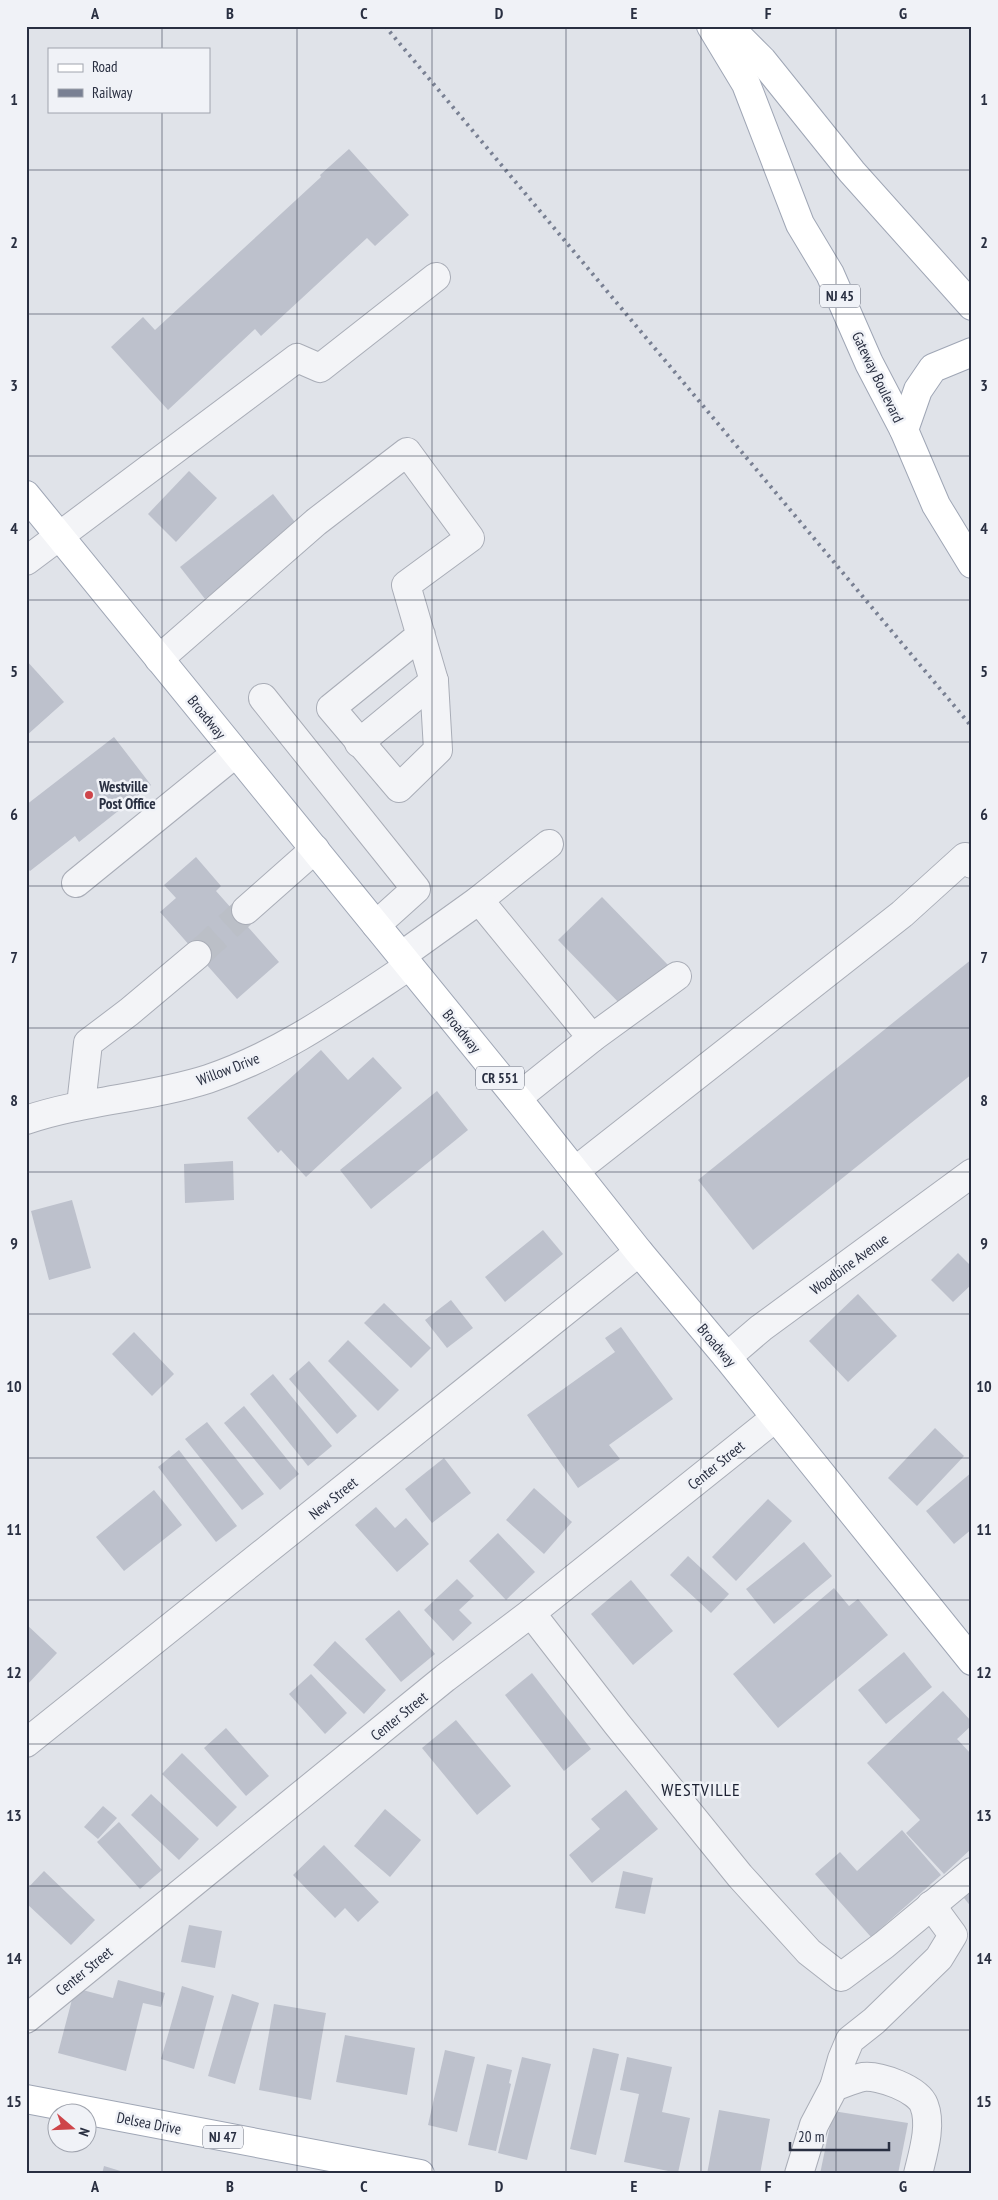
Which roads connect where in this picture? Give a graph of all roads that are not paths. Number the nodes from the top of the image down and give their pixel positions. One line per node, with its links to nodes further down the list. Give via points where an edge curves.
1 (712, 26): 6 (main road, Gateway Boulevard / NJ 45, via 746,84 800,224 830,274 869,363)
2 (728, 26): 4 (main road, via 762,60 852,172)
3 (436, 277): 8 (street, via 320,368 297,358)
4 (972, 306)
5 (972, 352): 6 (main road, via 933,368 918,390)
6 (904, 430): 10 (main road, Gateway Boulevard / NJ 45, via 936,505)
7 (26, 495): 8 (main road, Broadway / CR 551)
8 (59, 536): 9 (street); 12 (main road, Broadway / CR 551)
9 (26, 561)
10 (972, 564)
11 (422, 634): 12 (street, via 406,585 470,538 407,452 316,522); 13 (street); 15 (street, via 331,708)
12 (159, 659): 16 (main road, Broadway / CR 551)
13 (434, 681): 15 (street); 15 (street, via 438,750 399,788)
14 (264, 698): 23 (street, via 416,889)
15 (359, 743)
16 (236, 753): 18 (main road, Broadway / CR 551); 20 (street)
17 (549, 844): 21 (street, Willow Drive)
18 (314, 849): 22 (street); 23 (main road, Broadway / CR 551)
19 (972, 864): 31 (street, via 966,857 902,914)
20 (76, 883)
21 (479, 900): 25 (street, Willow Drive); 27 (street)
22 (246, 910)
23 (376, 925): 25 (main road, Broadway / CR 551)
24 (197, 955): 29 (street, via 88,1043)
25 (405, 961): 28 (main road, Broadway / CR 551); 29 (street, Willow Drive, via 300,1038 237,1068 206,1080)
26 (677, 976): 27 (street)
27 (592, 1038): 28 (street)
28 (517, 1098): 31 (main road, Broadway / CR 551)
29 (81, 1105): 30 (street, Willow Drive)
30 (26, 1120)
31 (575, 1171): 33 (main road, Broadway / CR 551)
32 (972, 1173): 34 (street, Woodbine Avenue, via 761,1328)
33 (639, 1252): 34 (main road, Broadway / CR 551); 38 (street, New Street)
34 (727, 1357): 35 (main road, Broadway / CR 551)
35 (775, 1418): 36 (street, Center Street); 37 (main road, Broadway / CR 551)
36 (532, 1613): 40 (street, via 740,1876 809,1952 841,1977); 41 (street, Center Street, via 445,1678)
37 (972, 1661)
38 (26, 1743)
39 (972, 1872): 40 (street)
40 (931, 1905): 42 (street, via 953,1935 939,1958 850,2040)
41 (26, 2019)
42 (834, 2087): 45 (street, via 814,2125); 46 (street, via 865,2077 914,2091 924,2104 927,2120)
43 (26, 2099): 44 (main road, Delsea Drive / NJ 47)
44 (420, 2174)
45 (799, 2174)
46 (918, 2174)

